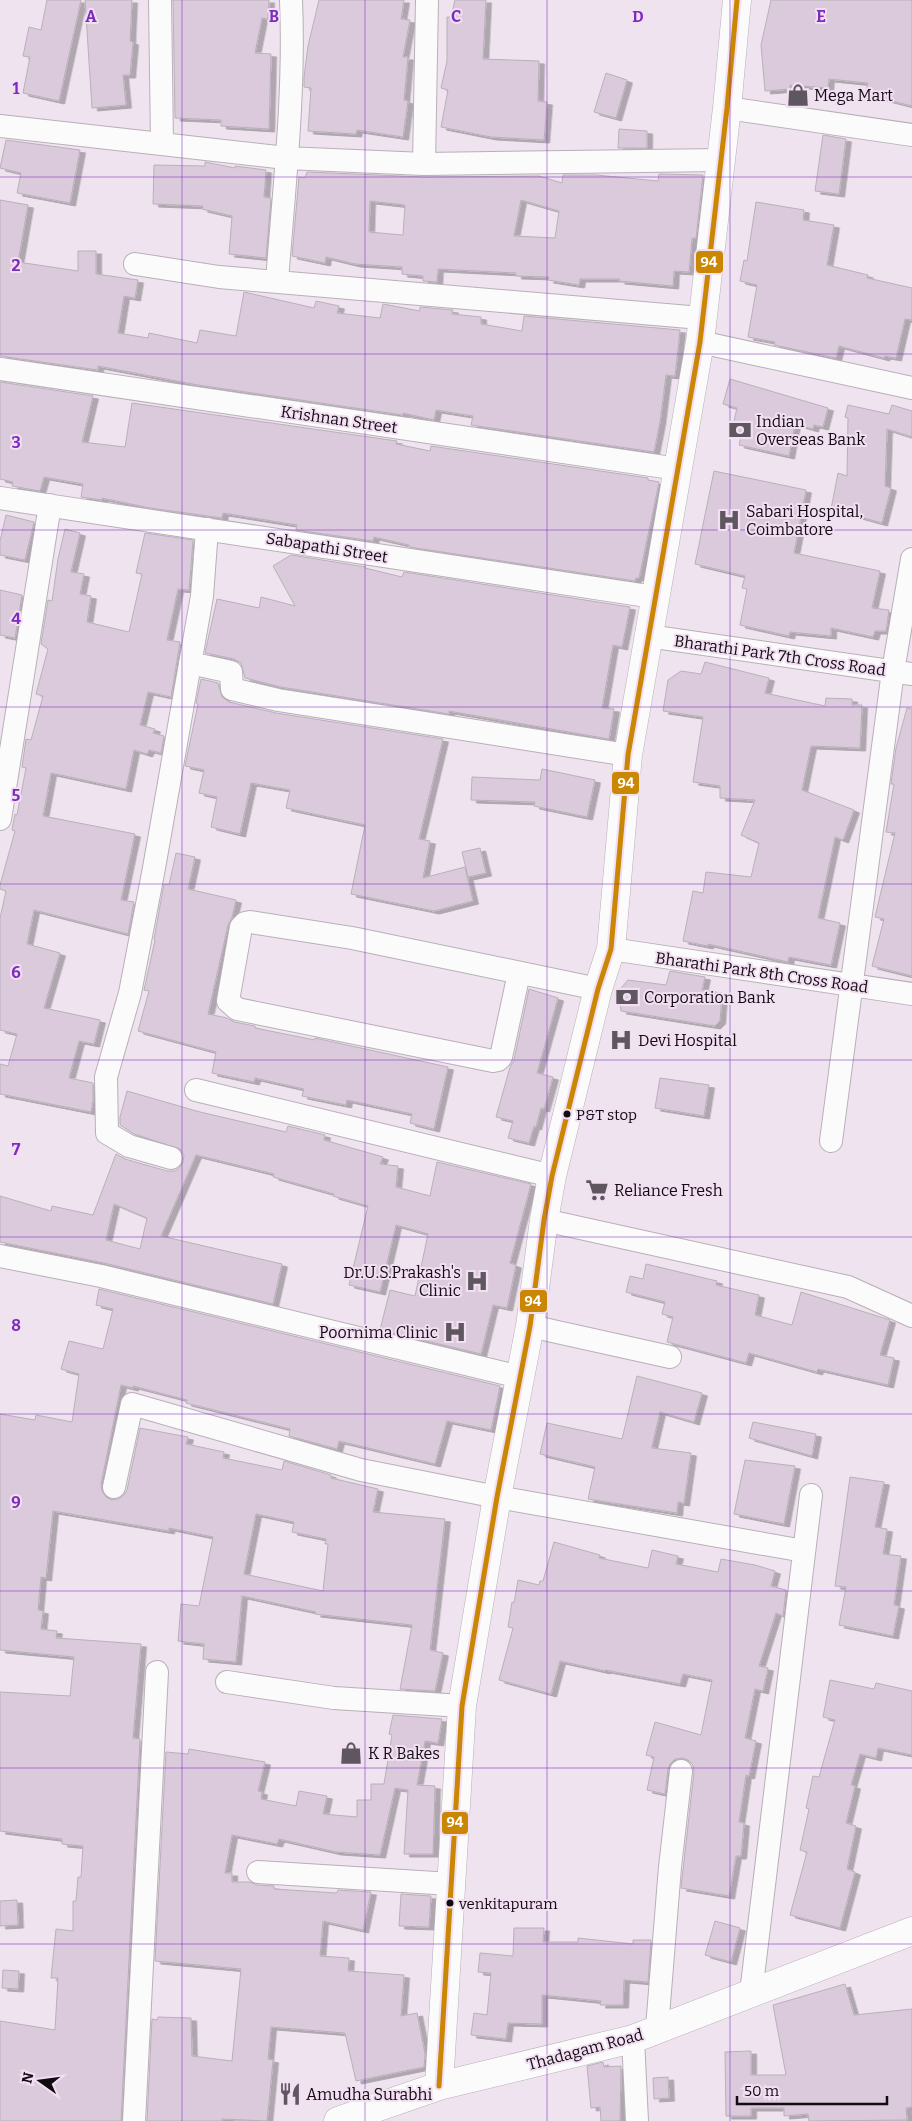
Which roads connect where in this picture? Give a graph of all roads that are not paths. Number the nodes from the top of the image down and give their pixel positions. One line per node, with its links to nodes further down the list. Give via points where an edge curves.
1 (160, 0): 8 (street)
2 (291, 0): 9 (street)
3 (426, 0): 11 (street)
4 (737, 0): 5 (main road)
5 (728, 108): 7 (street); 10 (main road)
6 (0, 126): 8 (street)
7 (912, 135)
8 (162, 143): 9 (street)
9 (286, 158): 11 (street); 13 (street)
10 (721, 160): 11 (street); 14 (main road)
11 (424, 164)
12 (135, 264): 13 (street, via 218,277)
13 (277, 281): 14 (street)
14 (700, 330): 16 (street); 17 (main road)
15 (0, 369): 17 (street, Krishnan Street)
16 (912, 388)
17 (678, 469): 22 (main road)
18 (0, 498): 19 (street, Sabapathi Street)
19 (50, 505): 20 (street, Sabapathi Street); 27 (street)
20 (207, 529): 22 (street, Sabapathi Street); 24 (street, via 202,596)
21 (912, 559): 25 (street)
22 (654, 597): 23 (main road)
23 (648, 636): 25 (street, Bharathi Park 7th Cross Road); 26 (main road)
24 (190, 663): 26 (street, via 231,672 232,689 278,700); 35 (street, via 130,992 106,1077 107,1133 129,1146)
25 (902, 672): 30 (street)
26 (628, 755): 28 (main road)
27 (0, 819)
28 (611, 949): 30 (street, Bharathi Park 8th Cross Road); 31 (main road)
29 (519, 973): 29 (street, via 352,938 250,922 241,927 228,1001 237,1009 498,1060); 31 (street)
30 (851, 984): 32 (street, Bharathi Park 8th Cross Road); 34 (street)
31 (598, 989): 36 (main road)
32 (912, 994)
33 (196, 1090): 36 (street)
34 (831, 1141)
35 (171, 1158)
36 (552, 1176): 37 (main road)
37 (544, 1220): 39 (street, via 848,1287); 40 (main road)
38 (0, 1256): 42 (street, via 101,1276)
39 (912, 1316)
40 (530, 1326): 41 (street); 42 (main road)
41 (670, 1358)
42 (520, 1377): 45 (main road)
43 (114, 1487): 45 (street, via 132,1404 361,1470)
44 (811, 1495): 46 (street)
45 (497, 1497): 46 (street); 49 (main road)
46 (804, 1551): 54 (street)
47 (157, 1672): 57 (street)
48 (227, 1682): 49 (street, via 334,1698)
49 (462, 1706): 52 (main road)
50 (681, 1771): 55 (street)
51 (258, 1872): 52 (street)
52 (451, 1884): 56 (main road)
53 (912, 1931): 54 (main road, Thadagam Road)
54 (751, 1993): 55 (main road, Thadagam Road)
55 (645, 2034): 56 (main road, Thadagam Road); 59 (street)
56 (439, 2086): 58 (main road, Thadagam Road)
57 (134, 2121)
58 (338, 2121)
59 (637, 2121)

